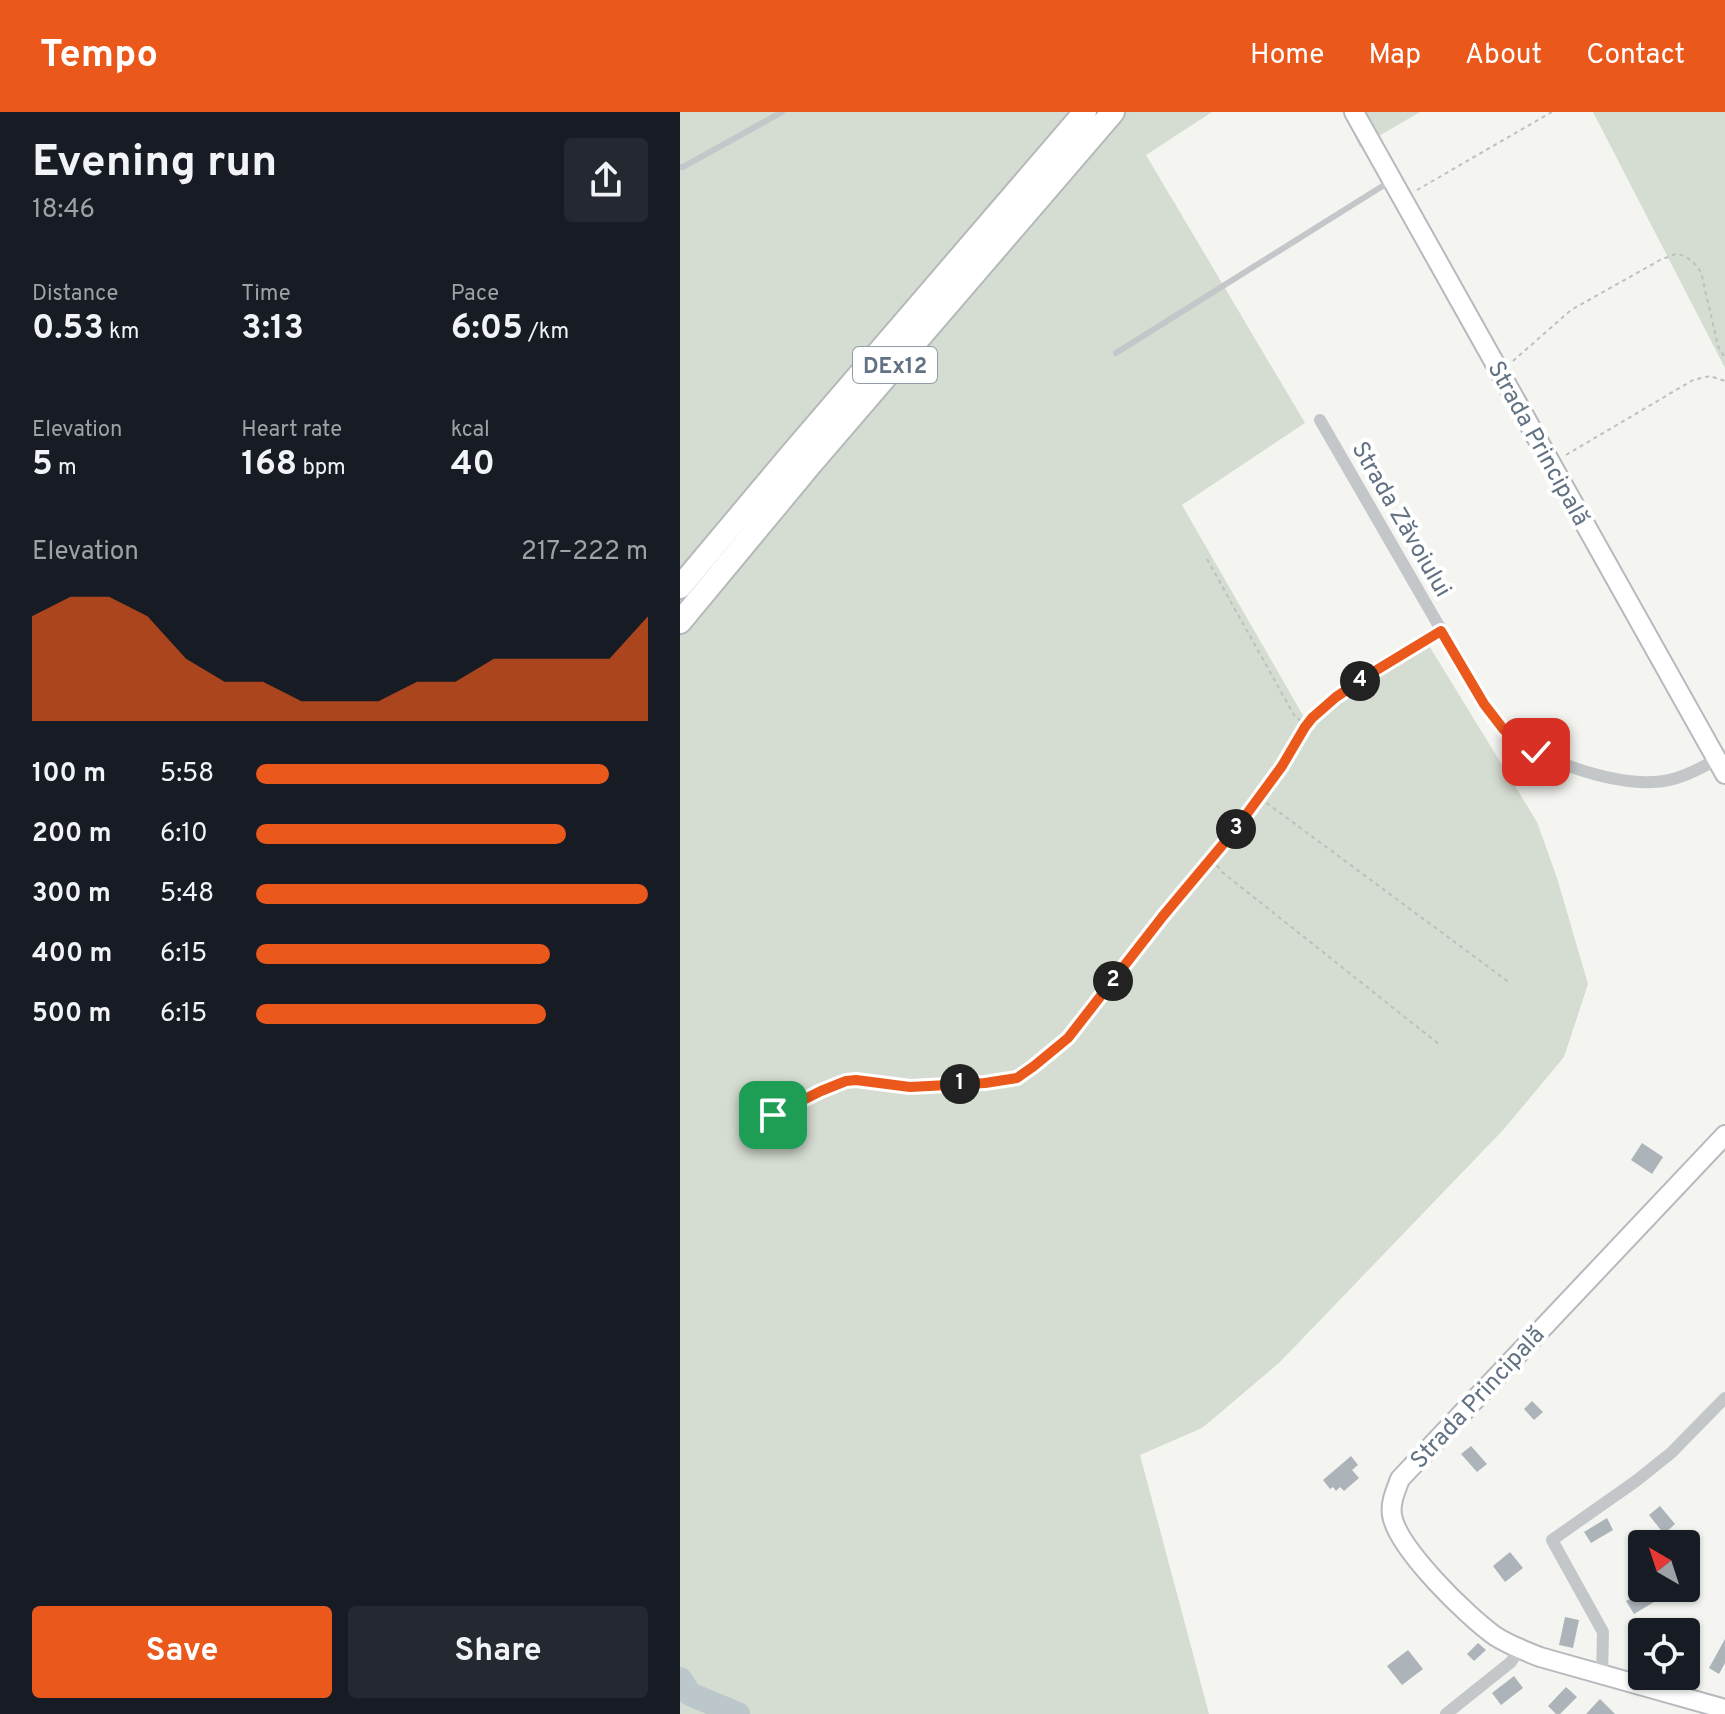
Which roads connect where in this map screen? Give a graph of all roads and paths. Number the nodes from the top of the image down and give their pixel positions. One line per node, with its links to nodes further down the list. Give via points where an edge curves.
1 (782, 112): 6 (lane)
2 (1085, 112): 16 (highway, DEx12)
3 (1113, 112): 17 (highway, DEx12)
4 (1354, 112): 7 (street, Strada Principală)
5 (1552, 112): 8 (path)
6 (680, 167)
7 (1392, 180): 8 (street, Strada Principală); 9 (lane)
8 (1402, 198): 11 (street, Strada Principală)
9 (1116, 353)
10 (1725, 358): 11 (path, via 1701,272 1676,254 1571,310)
11 (1500, 373): 14 (street, Strada Principală)
12 (1725, 381): 14 (path, via 1710,376 1693,380)
13 (1320, 420): 18 (street, Strada Zăvoiului)
14 (1551, 464): 20 (street, Strada Principală)
15 (1207, 559): 19 (path, via 1294,715)
16 (680, 587)
17 (680, 622)
18 (1441, 631): 19 (path, via 1336,697); 20 (street, Strada Zăvoiului, via 1504,730 1536,752 1621,780 1655,782)
19 (1308, 724): 21 (path)
20 (1721, 767)
21 (1259, 797): 22 (path); 23 (path)
22 (1211, 858): 24 (path); 25 (path, via 1068,1038 1017,1078 910,1087 846,1081)
23 (1510, 983)
24 (1440, 1045)
25 (773, 1115)
26 (1723, 1141): 28 (street, Strada Principală, via 1400,1479 1393,1496 1392,1515 1400,1535 1424,1568 1453,1600)
27 (1725, 1398): 29 (street, via 1671,1453 1552,1540 1603,1632)
28 (1519, 1649): 29 (street, Strada Principală); 31 (street, via 1511,1662)
29 (1602, 1676): 30 (street, Strada Principală)
30 (1725, 1709)
31 (1446, 1714)

